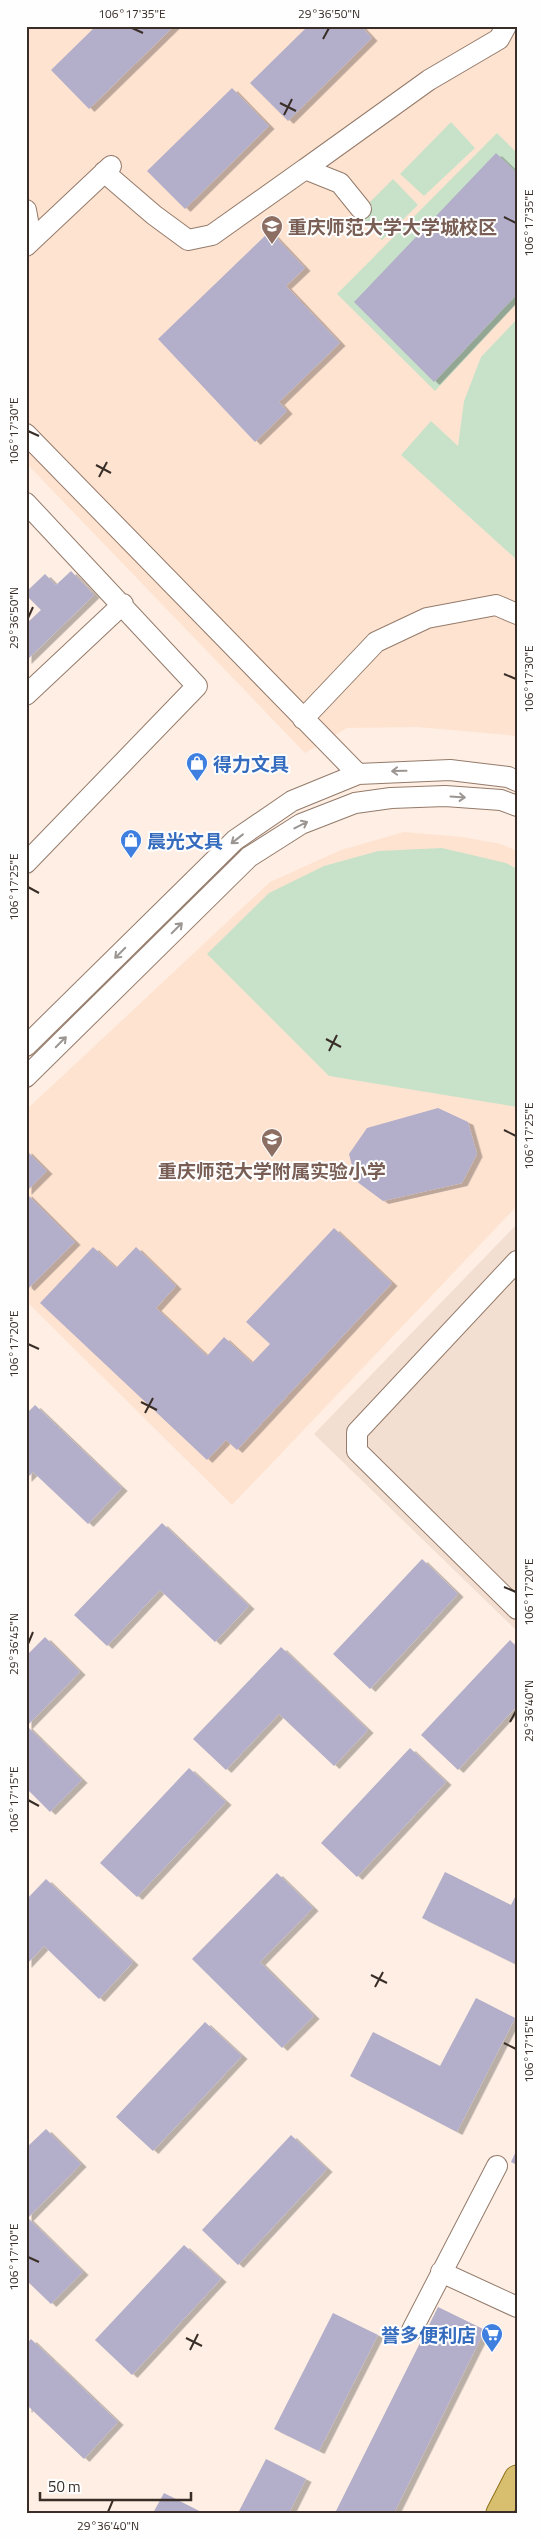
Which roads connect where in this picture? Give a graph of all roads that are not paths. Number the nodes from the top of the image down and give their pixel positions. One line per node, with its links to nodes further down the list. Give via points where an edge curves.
1 (506, 26): 2 (street, via 499,39 429,80)
2 (305, 169): 3 (street, via 340,183); 6 (street, via 212,235 188,240 154,216 107,169)
3 (361, 208)
4 (26, 210): 5 (street)
5 (26, 228)
6 (26, 246)
7 (26, 434): 12 (street)
8 (30, 516): 9 (street)
9 (123, 604): 11 (street); 16 (street, via 197,686)
10 (517, 614): 12 (street, via 496,605 427,618 376,642)
11 (26, 695)
12 (303, 719): 13 (street)
13 (358, 774): 14 (street, one-way to 13, via 450,770); 17 (street, one-way to 17, via 292,801 235,840)
14 (517, 780)
15 (517, 806): 18 (street, one-way to 15, via 249,857 301,824 355,803 391,798 445,796 501,800)
16 (26, 863)
17 (26, 1046)
18 (26, 1077)
19 (517, 1261): 20 (street, via 357,1432 357,1451)
20 (517, 1608)
21 (498, 2166): 22 (street)
22 (441, 2272): 23 (street); 24 (street)
23 (517, 2307)
24 (412, 2330)
25 (517, 2478): 26 (main road)
26 (499, 2513)

